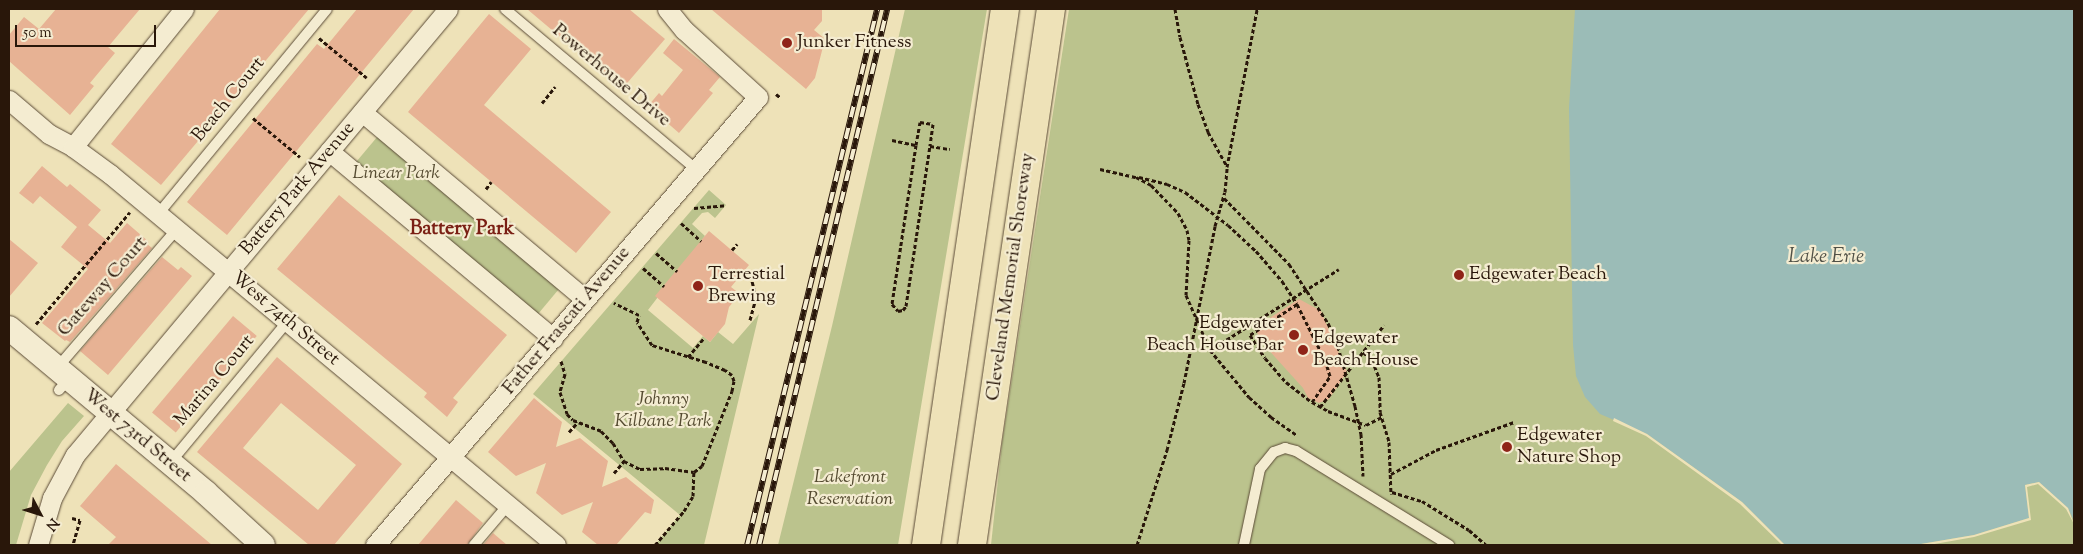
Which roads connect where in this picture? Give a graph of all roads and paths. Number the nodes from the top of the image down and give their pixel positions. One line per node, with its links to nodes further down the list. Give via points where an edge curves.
1 (184, 9): 20 (street)
2 (327, 9): 34 (lane, Beach Court)
3 (448, 9): 15 (street, Battery Park Avenue)
4 (505, 9): 25 (lane, Powerhouse Drive)
5 (667, 9): 25 (street, Father Frascati Avenue, via 684,30 758,96)
6 (1005, 9): 73 (highway)
7 (1051, 9): 97 (highway, Cleveland Memorial Shoreway)
8 (1175, 9): 24 (path, via 1198,104 1208,132)
9 (1257, 9): 24 (path)
10 (318, 37): 11 (path)
11 (367, 78)
12 (555, 87): 14 (path)
13 (9, 100): 20 (street, West 74th Street, via 49,134)
14 (542, 103)
15 (362, 112): 22 (street, Battery Park Avenue); 48 (street)
16 (252, 117): 23 (path)
17 (892, 140): 18 (path)
18 (916, 145): 19 (path, via 920,122 934,124); 19 (path, via 892,304 898,311 906,306)
19 (930, 146): 21 (path)
20 (73, 147): 34 (street, West 74th Street)
21 (950, 149)
22 (329, 152): 44 (street, Battery Park Avenue); 57 (street)
23 (300, 158)
24 (1227, 167): 30 (path)
25 (696, 169): 48 (street, Father Frascati Avenue)
26 (1100, 169): 27 (path)
27 (1136, 177): 50 (path, bridge, via 1185,192 1228,225 1256,251); 51 (path, via 1161,192 1187,230 1190,251 1186,295)
28 (491, 182): 29 (path)
29 (486, 189)
30 (1224, 197): 47 (path, via 1284,258); 51 (path)
31 (726, 205): 32 (path)
32 (694, 208)
33 (131, 212): 55 (path)
34 (159, 213): 36 (street, West 74th Street)
35 (681, 224): 37 (path)
36 (177, 228): 44 (street, West 74th Street); 64 (lane, Gateway Court)
37 (701, 240)
38 (737, 244): 39 (path)
39 (732, 250)
40 (656, 253): 43 (path)
41 (643, 268): 46 (path)
42 (1339, 269): 47 (path)
43 (677, 270)
44 (228, 272): 53 (street, West 74th Street); 67 (street, Battery Park Avenue)
45 (751, 277): 52 (path, via 756,298)
46 (664, 286)
47 (1306, 289): 59 (path); 63 (path, via 1328,323)
48 (585, 299): 57 (street, Father Frascati Avenue)
49 (614, 303): 61 (path, via 639,315 637,322 652,345)
50 (1297, 304): 65 (path, via 1330,376); 65 (path, via 1250,334 1286,382)
51 (1195, 319): 59 (path); 98 (path, via 1170,438)
52 (750, 320)
53 (287, 322): 75 (street, West 74th Street); 77 (lane, Marina Court)
54 (1384, 325): 60 (path)
55 (34, 326)
56 (9, 328): 64 (street, West 73rd Street)
57 (552, 338): 75 (street, Father Frascati Avenue)
58 (704, 338): 61 (path)
59 (1210, 350): 74 (path, via 1249,397)
60 (1363, 352): 63 (path); 68 (path, via 1376,367)
61 (688, 357): 79 (path, via 725,370 734,381 705,462)
62 (561, 361): 69 (path, via 565,374 560,392 564,407 567,414)
63 (1346, 372): 66 (path); 71 (path)
64 (61, 379): 67 (street, West 73rd Street)
65 (1312, 402): 66 (path)
66 (1320, 407): 71 (path)
67 (110, 414): 77 (street, West 73rd Street); 88 (street, Battery Park Avenue, via 75,455 60,479)
68 (1382, 417): 71 (path, via 1372,423); 81 (path, via 1389,442)
69 (578, 422): 72 (path); 76 (path, via 608,437)
70 (1514, 422): 81 (path, via 1436,450)
71 (1358, 424): 82 (path)
72 (569, 432)
73 (942, 435): 95 (highway); 96 (highway)
74 (1301, 438)
75 (451, 457): 86 (street, West 74th Street); 91 (street, Father Frascati Avenue)
76 (624, 462): 79 (path, via 640,469); 80 (path)
77 (170, 463): 90 (street, West 73rd Street)
78 (1355, 471): 82 (path)
79 (694, 472): 94 (path, via 693,496)
80 (614, 473)
81 (1391, 474): 85 (path)
82 (1363, 476): 83 (path)
83 (1370, 480)
84 (1385, 488): 85 (path)
85 (1392, 492): 101 (path, via 1422,500)
86 (508, 505): 92 (lane); 93 (street, West 74th Street)
87 (72, 518): 89 (path, via 80,520)
88 (38, 545)
89 (73, 545)
90 (263, 545)
91 (376, 545)
92 (474, 545)
93 (556, 545)
94 (655, 545)
95 (913, 545)
96 (926, 545)
97 (972, 545)
98 (1137, 545)
99 (1244, 545): 100 (lane, via 1260,470 1274,452 1285,448 1296,451)
100 (1449, 545)
101 (1486, 545)

